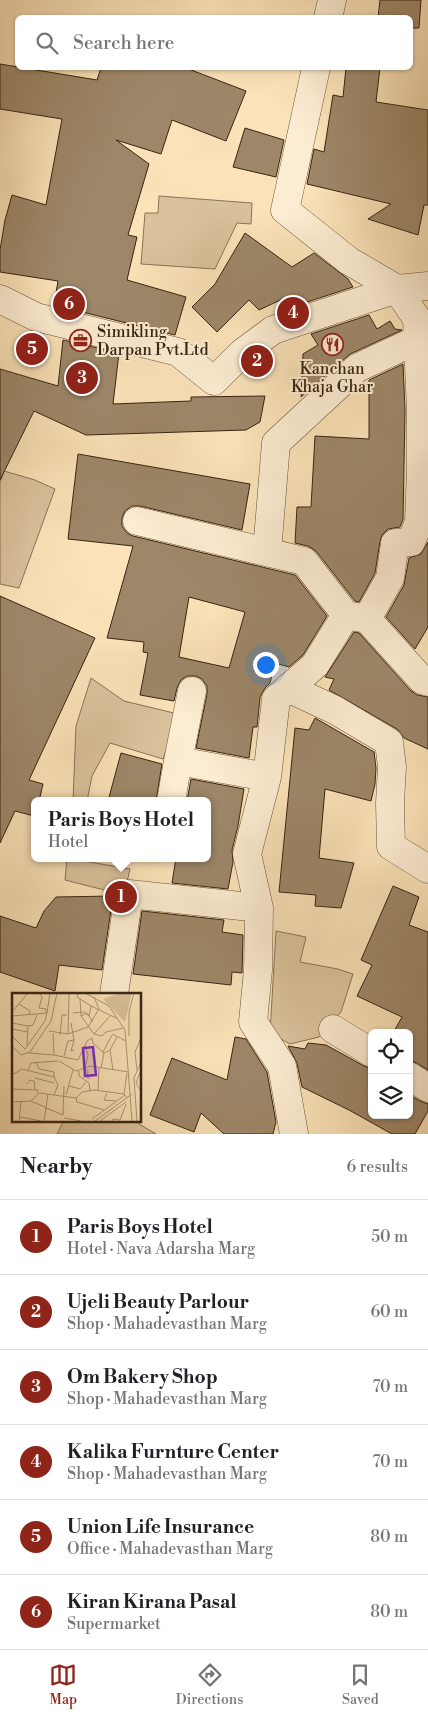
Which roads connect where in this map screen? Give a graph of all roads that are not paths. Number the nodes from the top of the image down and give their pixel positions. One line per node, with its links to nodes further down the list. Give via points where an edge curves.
1 (332, 0): 2 (street)
2 (329, 15)
3 (316, 70): 5 (street, via 284,210 349,261)
4 (428, 286): 5 (street)
5 (396, 289): 6 (street, via 274,330 242,353 214,381 178,352 36,317); 7 (street, via 417,319)
6 (0, 299)
7 (419, 339): 9 (street, via 358,368 276,443); 10 (street, via 418,522 411,542 395,543 390,578)
8 (137, 521): 9 (street)
9 (267, 552): 10 (street, via 304,560)
10 (356, 617): 11 (street, via 422,680); 12 (street, via 315,665)
11 (428, 682)
12 (288, 688): 15 (street, via 276,698); 17 (street, via 335,710 389,742 392,767 391,846)
13 (192, 691): 14 (street)
14 (178, 761): 15 (street); 16 (street)
15 (267, 777): 18 (street, via 247,854)
16 (172, 797)
17 (428, 869)
18 (259, 908): 19 (street, via 129,894); 24 (street, via 253,1022 282,1066)
19 (114, 993)
20 (333, 1029): 21 (street)
21 (368, 1051)
22 (413, 1079): 23 (street)
23 (428, 1088)
24 (294, 1134)

